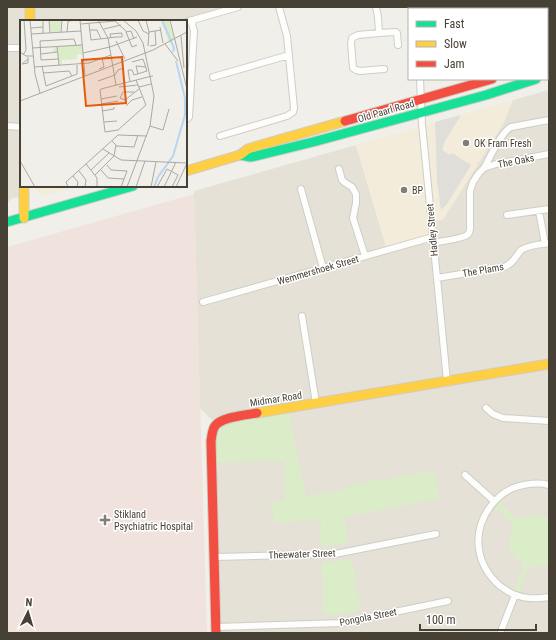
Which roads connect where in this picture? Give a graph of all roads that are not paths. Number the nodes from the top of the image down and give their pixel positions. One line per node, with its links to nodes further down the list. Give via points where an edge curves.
1 (30, 7): 5 (main road)
2 (238, 7): 6 (street)
3 (279, 7): 11 (street)
4 (376, 7): 7 (street)
5 (30, 20)
6 (188, 21): 19 (street, via 194,31)
7 (379, 33): 8 (street, via 396,32); 12 (street, via 352,38 352,64 353,68 358,70)
8 (398, 45)
9 (7, 48): 10 (street)
10 (20, 48)
11 (289, 55): 13 (street); 23 (street, via 294,108 292,114)
12 (384, 69)
13 (213, 76)
14 (420, 80): 17 (street, Hadley Street)
15 (489, 80): 17 (main road, Old Paarl Road)
16 (533, 80): 18 (main road, Old Paarl Road)
17 (421, 100): 18 (street, Hadley Street); 25 (main road, Old Paarl Road, via 254,147)
18 (422, 112): 25 (main road, Old Paarl Road, via 251,157); 37 (street, Hadley Street)
19 (188, 119)
20 (549, 120): 26 (street, The Oaks, via 508,129)
21 (7, 126): 22 (street)
22 (20, 127)
23 (220, 136)
24 (549, 154): 26 (street, The Oaks)
25 (240, 155): 28 (main road, Old Paarl Road)
26 (484, 168): 37 (street, The Oaks, via 473,182 470,191 468,235)
27 (339, 169): 39 (street, via 342,180 352,187 356,194 353,218)
28 (187, 171)
29 (24, 187): 35 (main road)
30 (130, 187): 35 (main road)
31 (301, 189): 40 (street)
32 (549, 210): 33 (street)
33 (539, 211): 34 (street); 38 (street, The Plams)
34 (507, 215)
35 (24, 218): 36 (main road)
36 (7, 222)
37 (433, 240): 39 (street, Wemmershoek Street); 41 (street, Hadley Street)
38 (547, 243): 41 (street, The Plams, via 527,246 508,266)
39 (365, 256): 40 (street, Wemmershoek Street)
40 (324, 268): 42 (street, Wemmershoek Street)
41 (437, 278): 45 (street, Hadley Street)
42 (203, 302)
43 (302, 316): 46 (street)
44 (549, 364): 45 (main road, Midmar Road)
45 (447, 381): 46 (main road, Midmar Road)
46 (316, 403): 53 (main road, Midmar Road, via 220,420 216,424 211,441)
47 (486, 408): 48 (street, via 503,418)
48 (549, 422)
49 (465, 475): 51 (street)
50 (549, 485): 51 (street, via 523,484)
51 (494, 500): 54 (street, via 484,515 478,546 481,559 495,582)
52 (436, 534): 53 (street, Theewater Street, via 335,554)
53 (214, 557): 57 (main road, Midmar Road)
54 (515, 595): 55 (street); 58 (street)
55 (549, 597)
56 (448, 601): 57 (street, Pongola Street, via 342,623)
57 (216, 630)
58 (500, 631)

